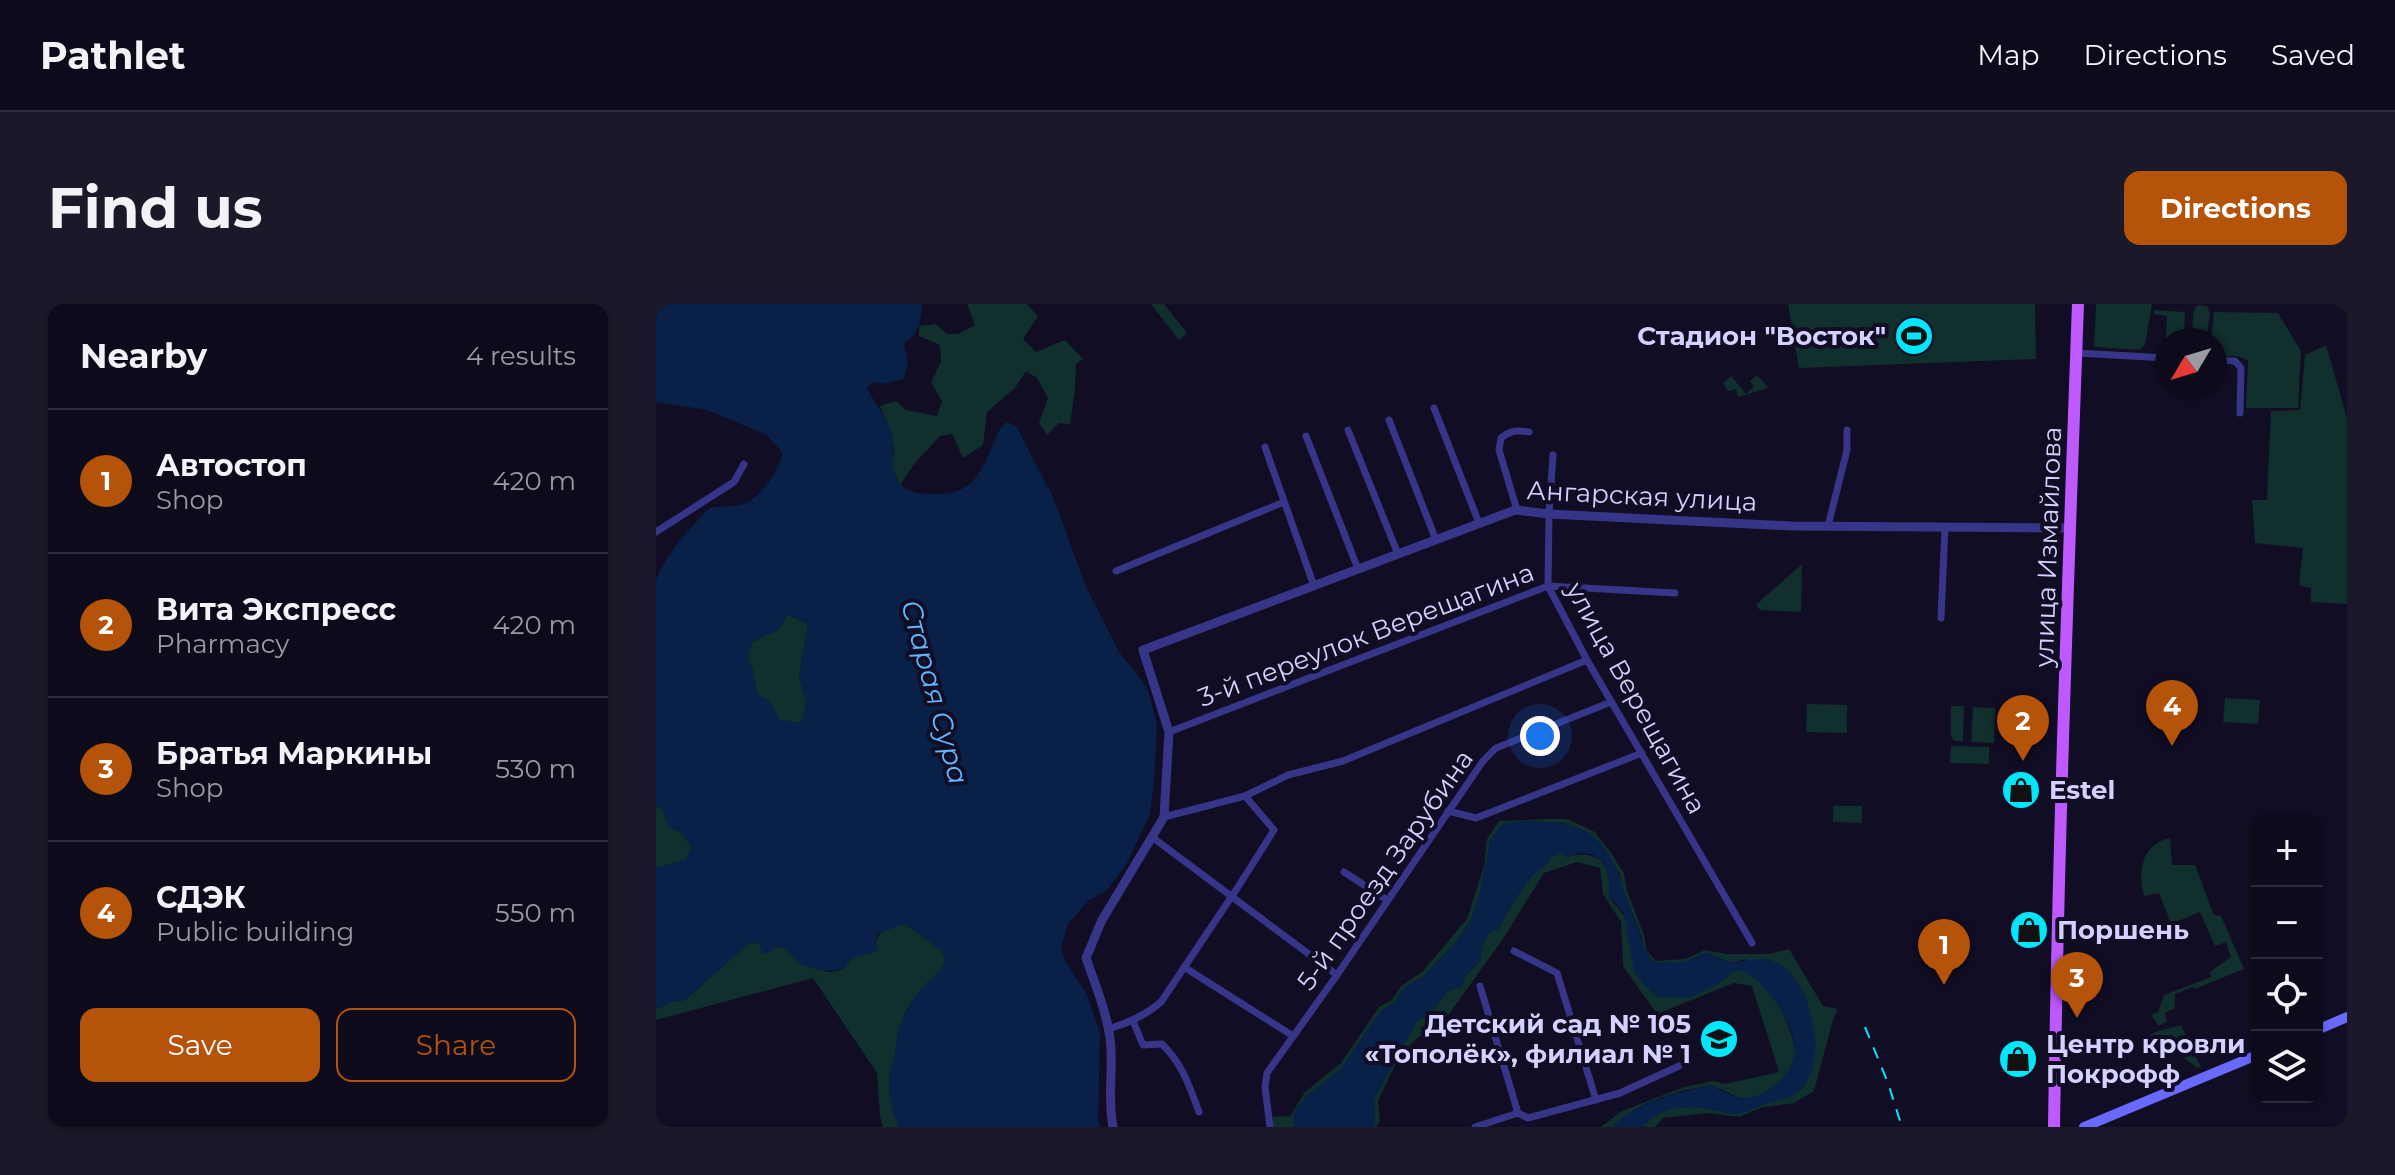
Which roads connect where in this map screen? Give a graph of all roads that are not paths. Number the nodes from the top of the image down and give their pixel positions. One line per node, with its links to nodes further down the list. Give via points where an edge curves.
1 (2078, 305): 2 (main road, улица Измайлова)
2 (2077, 353): 3 (street); 21 (main road, улица Измайлова)
3 (2155, 357)
4 (2227, 361): 6 (street, via 2241,368)
5 (1434, 408): 18 (street)
6 (2240, 413)
7 (1389, 420): 23 (street)
8 (1348, 430): 24 (street)
9 (1847, 430): 19 (street)
10 (1529, 432): 16 (street, via 1508,432 1499,450)
11 (1306, 436): 25 (street)
12 (1265, 447): 15 (street)
13 (1553, 455): 17 (street, улица Верещагина)
14 (744, 464): 22 (street, via 734,482)
15 (1284, 502): 26 (street); 27 (street)
16 (1517, 510): 17 (street, Ангарская улица); 18 (street, Ангарская улица)
17 (1549, 514): 19 (street, Ангарская улица); 28 (street, улица Верещагина)
18 (1479, 523): 23 (street, Ангарская улица)
19 (1828, 526): 20 (street, Ангарская улица)
20 (1945, 527): 21 (street, Ангарская улица); 30 (street)
21 (2069, 528): 62 (main road, улица Измайлова)
22 (656, 532)
23 (1436, 540): 24 (street, Ангарская улица)
24 (1398, 554): 25 (street, Ангарская улица)
25 (1358, 569): 27 (street, Ангарская улица)
26 (1116, 571)
27 (1314, 586): 33 (street, Ангарская улица, via 1143,650)
28 (1548, 586): 29 (street, 3-й переулок Верещагина); 31 (street, улица Верещагина); 33 (street, 3-й переулок Верещагина)
29 (1675, 593)
30 (1941, 618)
31 (1587, 660): 32 (street, улица Верещагина); 35 (street)
32 (1611, 702): 34 (street, улица Верещагина); 36 (street, 5-й проезд Зарубина, via 1496,748)
33 (1169, 732): 37 (street)
34 (1642, 753): 36 (street, via 1476,818); 42 (street, улица Верещагина)
35 (1245, 796): 37 (street); 40 (street, via 1274,830)
36 (1448, 811): 41 (street, 5-й проезд Зарубина)
37 (1164, 817): 38 (street)
38 (1152, 837): 40 (street); 50 (street, via 1102,920 1086,958)
39 (1344, 872): 41 (street)
40 (1232, 897): 44 (street); 45 (street)
41 (1387, 900): 45 (street, 5-й проезд Зарубина)
42 (1752, 943)
43 (1514, 951): 54 (street, via 1557,973)
44 (1184, 967): 48 (street, via 1161,1002); 51 (street)
45 (1337, 975): 51 (street, 5-й проезд Зарубина)
46 (1480, 986): 56 (street)
47 (2347, 1017): 49 (main road)
48 (1133, 1021): 50 (street); 55 (street, via 1143,1045 1162,1044 1177,1059)
49 (2323, 1027)
50 (1108, 1029): 58 (street)
51 (1293, 1036): 59 (street, 5-й проезд Зарубина, via 1267,1073)
52 (2251, 1057): 63 (main road)
53 (1679, 1066): 54 (street)
54 (1596, 1100): 57 (street)
55 (1199, 1112)
56 (1518, 1113): 57 (street); 60 (street)
57 (1528, 1118): 61 (street)
58 (1113, 1127)
59 (1270, 1127)
60 (1475, 1127)
61 (1530, 1127)
62 (2054, 1127)
63 (2084, 1127)

